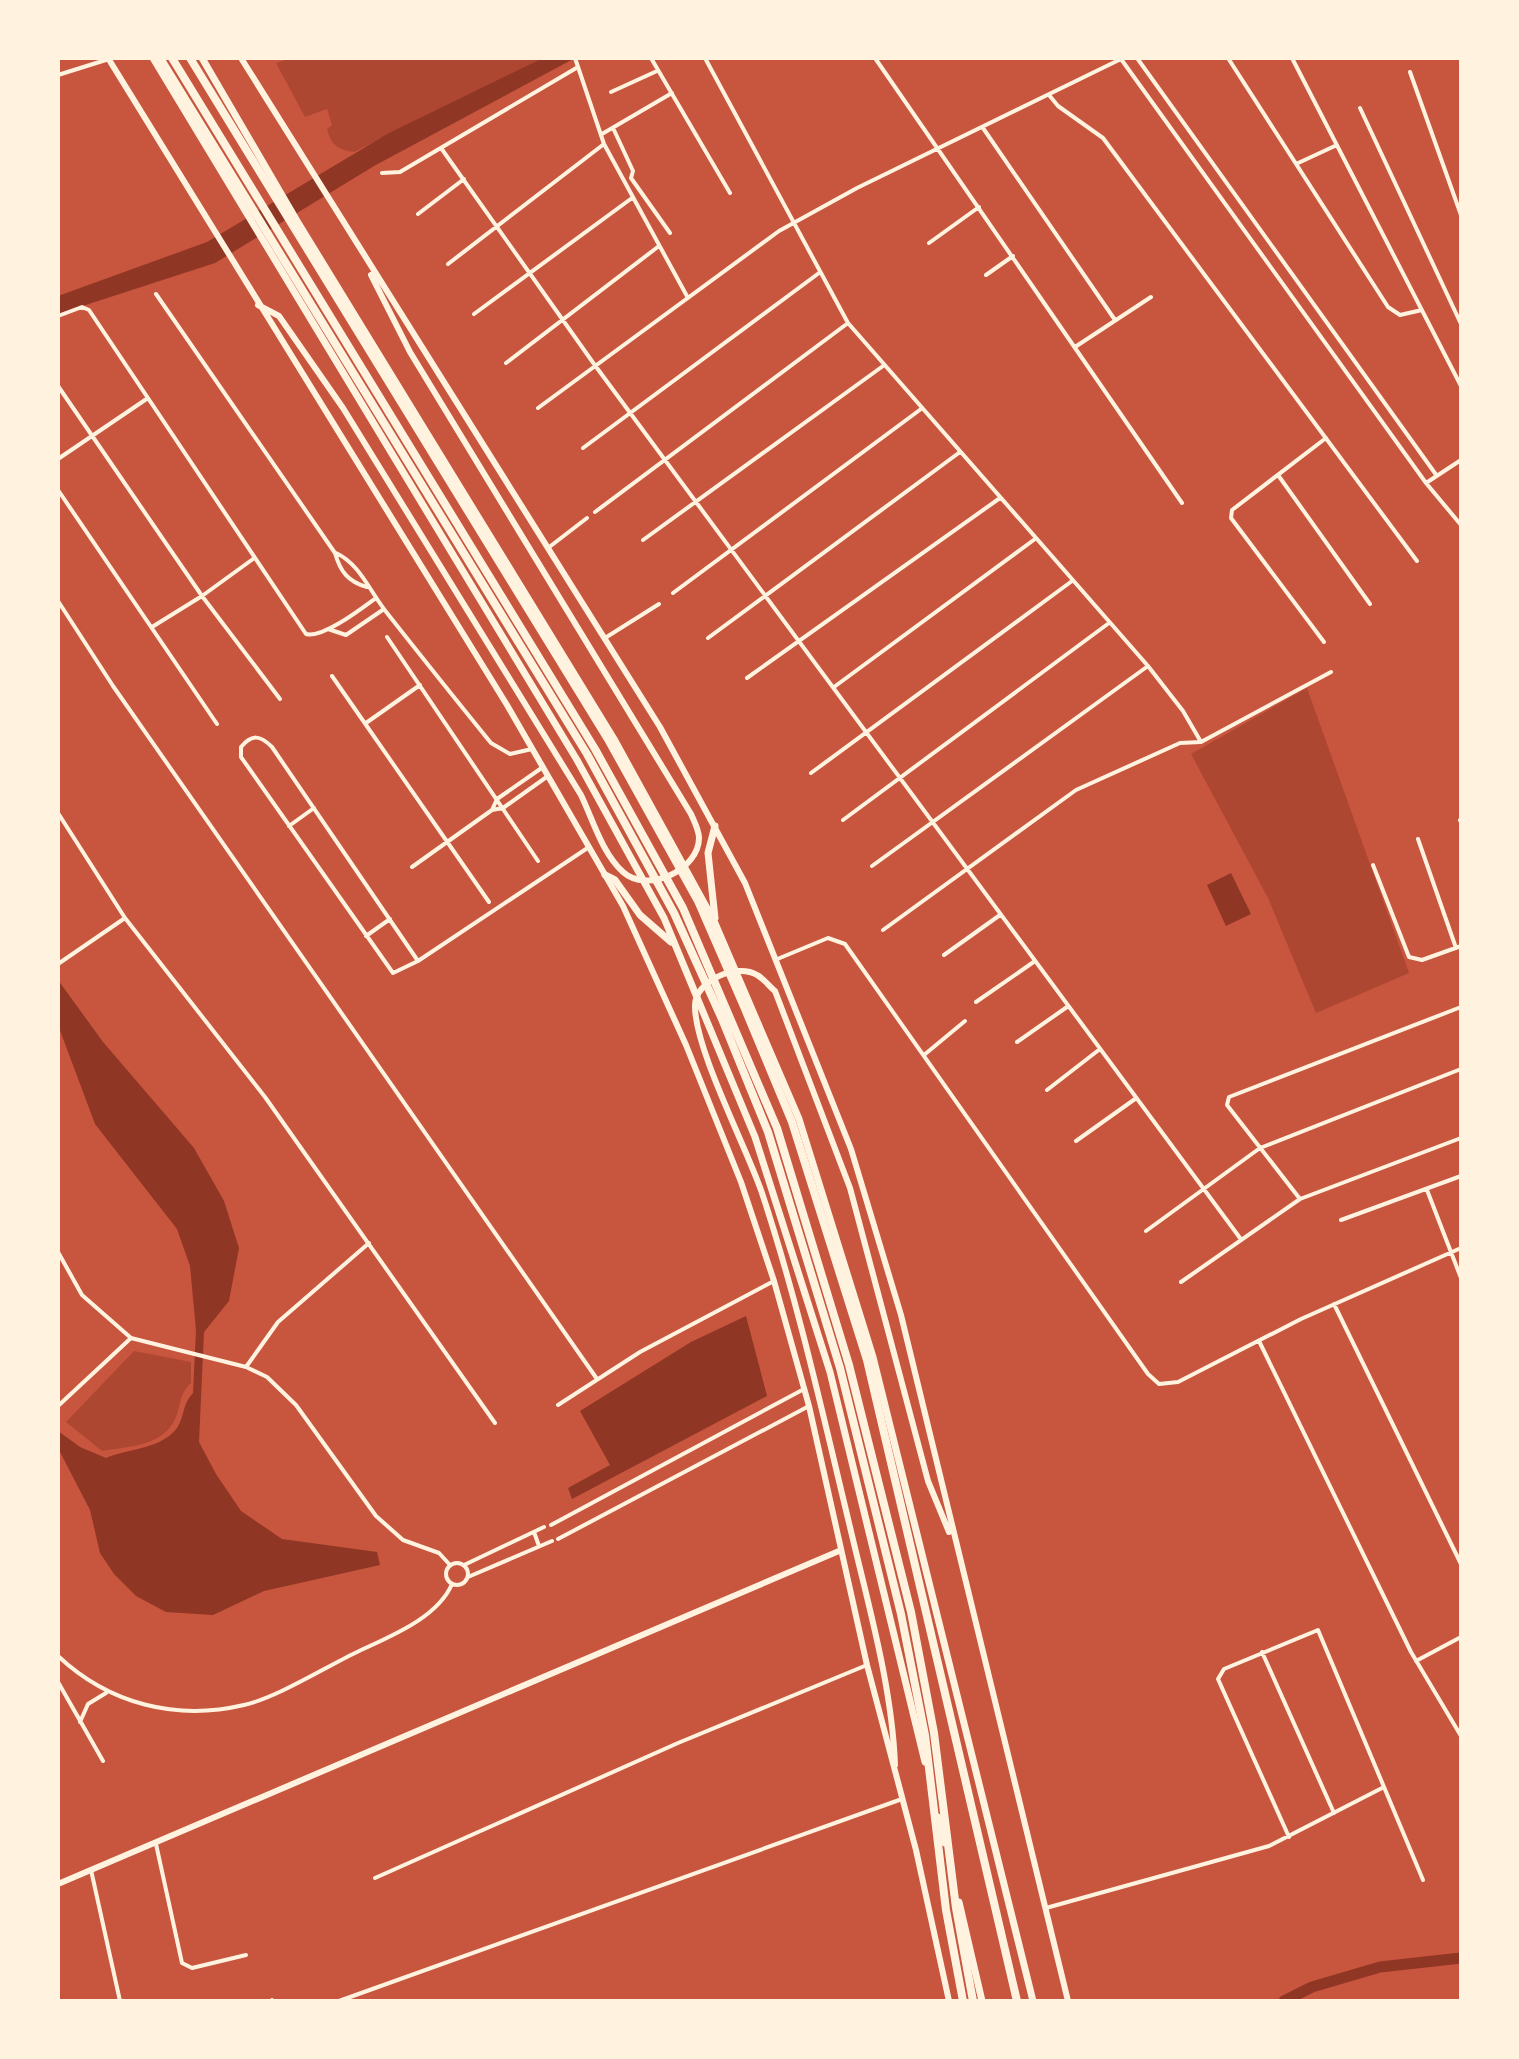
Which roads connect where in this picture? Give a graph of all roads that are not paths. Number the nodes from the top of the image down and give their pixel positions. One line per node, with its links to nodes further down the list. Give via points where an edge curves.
1 (153, 58): 163 (highway, via 577,760)
2 (160, 58): 245 (highway, via 587,754 674,913 728,1033 768,1132 835,1353 901,1614 925,1735)
3 (172, 58): 246 (highway, via 595,749 683,908 777,1128 849,1365 911,1612)
4 (190, 58): 248 (highway, via 609,741 698,901 745,1009 792,1122 867,1360)
5 (202, 58): 160 (highway, via 614,739)
6 (241, 58): 47 (main road)
7 (651, 58): 16 (street)
8 (705, 58): 42 (street)
9 (875, 58): 31 (street)
10 (1122, 58): 21 (street); 26 (street)
11 (1137, 58): 23 (street)
12 (1228, 58): 32 (street)
13 (1292, 58): 29 (street)
14 (108, 59): 18 (street); 58 (main road)
15 (576, 62): 27 (street); 30 (street)
16 (657, 71): 19 (street); 20 (street)
17 (1410, 72): 41 (street)
18 (58, 75)
19 (611, 92)
20 (672, 93): 25 (street); 37 (street)
21 (1049, 95): 24 (street); 79 (street, via 1103,138)
22 (1360, 108): 65 (street)
23 (1185, 125): 26 (street); 35 (street)
24 (983, 128): 31 (street); 63 (street)
25 (614, 130): 27 (street); 44 (street, via 633,171 631,178)
26 (1174, 132): 36 (street)
27 (602, 134): 28 (street)
28 (604, 144): 38 (street); 43 (street)
29 (1337, 145): 32 (street); 59 (street)
30 (441, 148): 33 (street, via 400,172); 34 (street)
31 (940, 149): 39 (street); 42 (street)
32 (1296, 164): 59 (street, via 1388,307 1400,315)
33 (382, 173)
34 (464, 179): 40 (street); 43 (street)
35 (1224, 179): 36 (street); 50 (street)
36 (1213, 187): 54 (street)
37 (730, 193)
38 (632, 198): 46 (street); 51 (street)
39 (979, 207): 45 (street); 48 (street)
40 (418, 214)
41 (1461, 215)
42 (797, 222): 52 (street); 57 (street)
43 (497, 226): 49 (street); 51 (street)
44 (670, 233)
45 (929, 243)
46 (659, 246): 57 (street); 62 (street)
47 (363, 256): 58 (main road, via 405,342 691,814 699,837 694,857 672,875 646,882 626,875 611,859 581,795 335,397 279,316); 97 (main road)
48 (1013, 256): 53 (street); 66 (street)
49 (448, 264)
50 (1290, 272): 54 (street); 70 (street)
51 (531, 273): 60 (street); 62 (street)
52 (819, 273): 64 (street); 77 (street)
53 (986, 275)
54 (1280, 279): 71 (street)
55 (156, 294): 99 (street)
56 (1151, 297): 63 (street)
57 (688, 298): 68 (street)
58 (258, 305): 133 (main road)
59 (1422, 310): 73 (street)
60 (474, 314)
61 (58, 316): 74 (street, via 82,307 89,310)
62 (564, 317): 67 (street); 68 (street)
63 (1115, 320): 66 (street)
64 (848, 323): 69 (street); 83 (street)
65 (1461, 324)
66 (1075, 347): 91 (street)
67 (506, 363)
68 (594, 364): 75 (street); 77 (street)
69 (883, 366): 76 (street); 90 (street)
70 (1358, 366): 71 (street); 86 (street)
71 (1348, 373): 87 (street)
72 (58, 386): 78 (street)
73 (1461, 386)
74 (148, 398): 78 (street); 100 (street)
75 (538, 408)
76 (921, 409): 81 (street); 98 (street)
77 (631, 414): 80 (street); 83 (street)
78 (92, 436): 82 (street); 107 (street)
79 (1326, 438): 85 (street); 101 (street)
80 (583, 448)
81 (960, 452): 89 (street); 108 (street)
82 (58, 459)
83 (664, 459): 90 (street); 92 (street)
84 (1461, 460): 86 (street)
85 (1278, 475): 112 (street); 121 (street, via 1232,510 1231,518)
86 (1437, 476): 87 (street)
87 (1426, 483): 94 (street)
88 (58, 490): 115 (street)
89 (1000, 498): 95 (street); 120 (street)
90 (697, 502): 96 (street); 98 (street)
91 (1182, 503)
92 (595, 512)
93 (587, 518): 97 (street)
94 (1461, 525)
95 (1035, 539): 104 (street); 127 (street)
96 (643, 540)
97 (548, 548): 118 (main road)
98 (731, 550): 106 (street); 108 (street)
99 (335, 553): 102 (street); 103 (street)
100 (253, 559): 107 (street); 116 (street, via 306,634 313,636)
101 (1417, 561)
102 (356, 568): 103 (street); 105 (street)
103 (347, 577): 105 (street)
104 (1072, 581): 114 (street); 131 (street)
105 (367, 587): 109 (street)
106 (673, 593)
107 (202, 596): 115 (street); 128 (street)
108 (765, 596): 119 (street); 120 (street)
109 (376, 598): 113 (street); 116 (street)
110 (58, 601): 201 (street)
111 (659, 604): 118 (street)
112 (1370, 604)
113 (384, 609): 116 (street, via 346,635); 133 (street, via 491,743 510,754)
114 (1109, 623): 122 (street); 137 (street)
115 (152, 627): 129 (street)
116 (325, 628)
117 (387, 637): 126 (street)
118 (605, 638): 146 (main road)
119 (708, 638)
120 (799, 641): 125 (street); 127 (street)
121 (1324, 642)
122 (1148, 666): 132 (street); 144 (street)
123 (1331, 672): 132 (street)
124 (332, 676): 130 (street)
125 (747, 678)
126 (420, 685): 130 (street); 138 (street)
127 (833, 688): 131 (street)
128 (280, 699)
129 (217, 724)
130 (365, 724): 148 (street)
131 (866, 733): 135 (street); 137 (street)
132 (1201, 742): 154 (street, via 1180,743 1076,790)
133 (532, 749): 134 (main road)
134 (543, 767): 136 (main road); 138 (street)
135 (811, 773)
136 (548, 776): 140 (street); 149 (main road)
137 (901, 779): 143 (street); 144 (street)
138 (497, 799): 140 (street); 141 (street)
139 (314, 808): 145 (street); 145 (street, via 264,738 247,740 241,757); 159 (street)
140 (503, 808): 141 (street); 150 (street)
141 (492, 810): 148 (street)
142 (58, 813): 158 (street)
143 (843, 820)
144 (933, 823): 152 (street); 154 (street)
145 (289, 826): 162 (street)
146 (715, 826): 160 (highway, via 708,853); 166 (main road, via 745,883)
147 (1418, 839): 164 (street)
148 (448, 843): 153 (street); 156 (street)
149 (589, 847): 155 (main road); 167 (street)
150 (538, 861)
151 (1373, 865): 164 (street, via 1409,957 1422,960)
152 (872, 866)
153 (412, 867)
154 (966, 869): 157 (street); 161 (street)
155 (605, 875): 163 (highway); 195 (main road, via 686,1045)
156 (489, 902)
157 (1001, 915): 165 (street); 168 (street)
158 (125, 918): 169 (street); 190 (street, via 265,1097)
159 (390, 919): 162 (street); 167 (street)
160 (714, 921): 249 (highway, via 799,1119 873,1357)
161 (883, 930)
162 (365, 936): 167 (street, via 393,973)
163 (676, 946): 247 (highway, via 755,1137 830,1372)
164 (1459, 947)
165 (944, 955)
166 (775, 960): 176 (street, via 828,938 838,939); 214 (main road, via 851,1149 901,1315)
167 (418, 961)
168 (1035, 961): 170 (street); 171 (street)
169 (58, 964)
170 (976, 1002)
171 (1068, 1007): 174 (street); 175 (street)
172 (1461, 1007): 182 (street, via 1229,1097 1227,1105)
173 (965, 1021): 176 (street)
174 (1017, 1042)
175 (1100, 1049): 178 (street); 179 (street)
176 (924, 1055): 199 (street, via 1153,1380 1178,1382)
177 (1461, 1069): 182 (street)
178 (1047, 1090)
179 (1136, 1098): 181 (street); 184 (street)
180 (1461, 1138): 186 (street)
181 (1076, 1141)
182 (1260, 1148): 184 (street); 186 (street)
183 (1461, 1176): 185 (street)
184 (1203, 1188): 188 (street); 189 (street)
185 (1427, 1190): 187 (street); 193 (street)
186 (1300, 1199): 189 (street)
187 (1341, 1220)
188 (1146, 1231)
189 (1240, 1238): 196 (street)
190 (369, 1243): 200 (street, via 278,1322); 206 (street)
191 (1461, 1248): 193 (street)
192 (58, 1252): 198 (street, via 82,1295)
193 (1451, 1252): 194 (street); 197 (street)
194 (1461, 1278)
195 (774, 1281): 201 (street); 202 (main road)
196 (1181, 1282)
197 (1334, 1303): 199 (street); 215 (street)
198 (131, 1338): 200 (street); 204 (street)
199 (1259, 1341): 223 (street)
200 (246, 1367): 216 (street, via 267,1377 296,1405 376,1516 403,1540 439,1553)
201 (597, 1379): 203 (street)
202 (804, 1389): 205 (main road); 207 (street)
203 (558, 1405)
204 (58, 1406)
205 (809, 1406): 210 (street); 213 (main road)
206 (495, 1423)
207 (551, 1525)
208 (544, 1527): 209 (street)
209 (534, 1532): 212 (street); 217 (street)
210 (558, 1539)
211 (552, 1541): 212 (street)
212 (539, 1546): 218 (street)
213 (839, 1551): 224 (main road); 235 (main road)
214 (958, 1553): 230 (main road, via 928,1481 850,1188 775,991 755,973 730,971 706,983 695,1002 699,1032 762,1193 813,1371 894,1733); 240 (main road)
215 (1461, 1564)
216 (450, 1565): 217 (street); 219 (street, via 446,1571)
217 (464, 1565): 218 (street)
218 (468, 1577): 219 (street)
219 (452, 1584): 226 (street, via 428,1614 247,1705 191,1713)
220 (1461, 1637): 223 (street)
221 (1262, 1652): 231 (street, via 1318,1630); 233 (street); 234 (street, via 1224,1669 1218,1679)
222 (58, 1656): 226 (street)
223 (1416, 1661): 228 (street)
224 (867, 1665): 230 (main road); 237 (street)
225 (58, 1682): 227 (street)
226 (106, 1693): 227 (street, via 88,1704)
227 (80, 1722): 229 (street)
228 (1461, 1736)
229 (103, 1761)
230 (896, 1776): 232 (main road)
231 (1384, 1787): 233 (street); 238 (street)
232 (902, 1799): 243 (street); 244 (main road)
233 (1334, 1813): 234 (street)
234 (1289, 1837): 240 (street)
235 (156, 1844): 236 (main road); 241 (street, via 182,1963 192,1968)
236 (91, 1870): 239 (main road); 242 (street)
237 (375, 1878)
238 (1423, 1880)
239 (58, 1884)
240 (1046, 1908): 250 (main road)
241 (246, 1955)
242 (120, 2001)
243 (339, 2001)
244 (949, 2001)
245 (963, 2001)
246 (973, 2001)
247 (982, 2001)
248 (1017, 2001)
249 (1033, 2001)
250 (1068, 2001)

